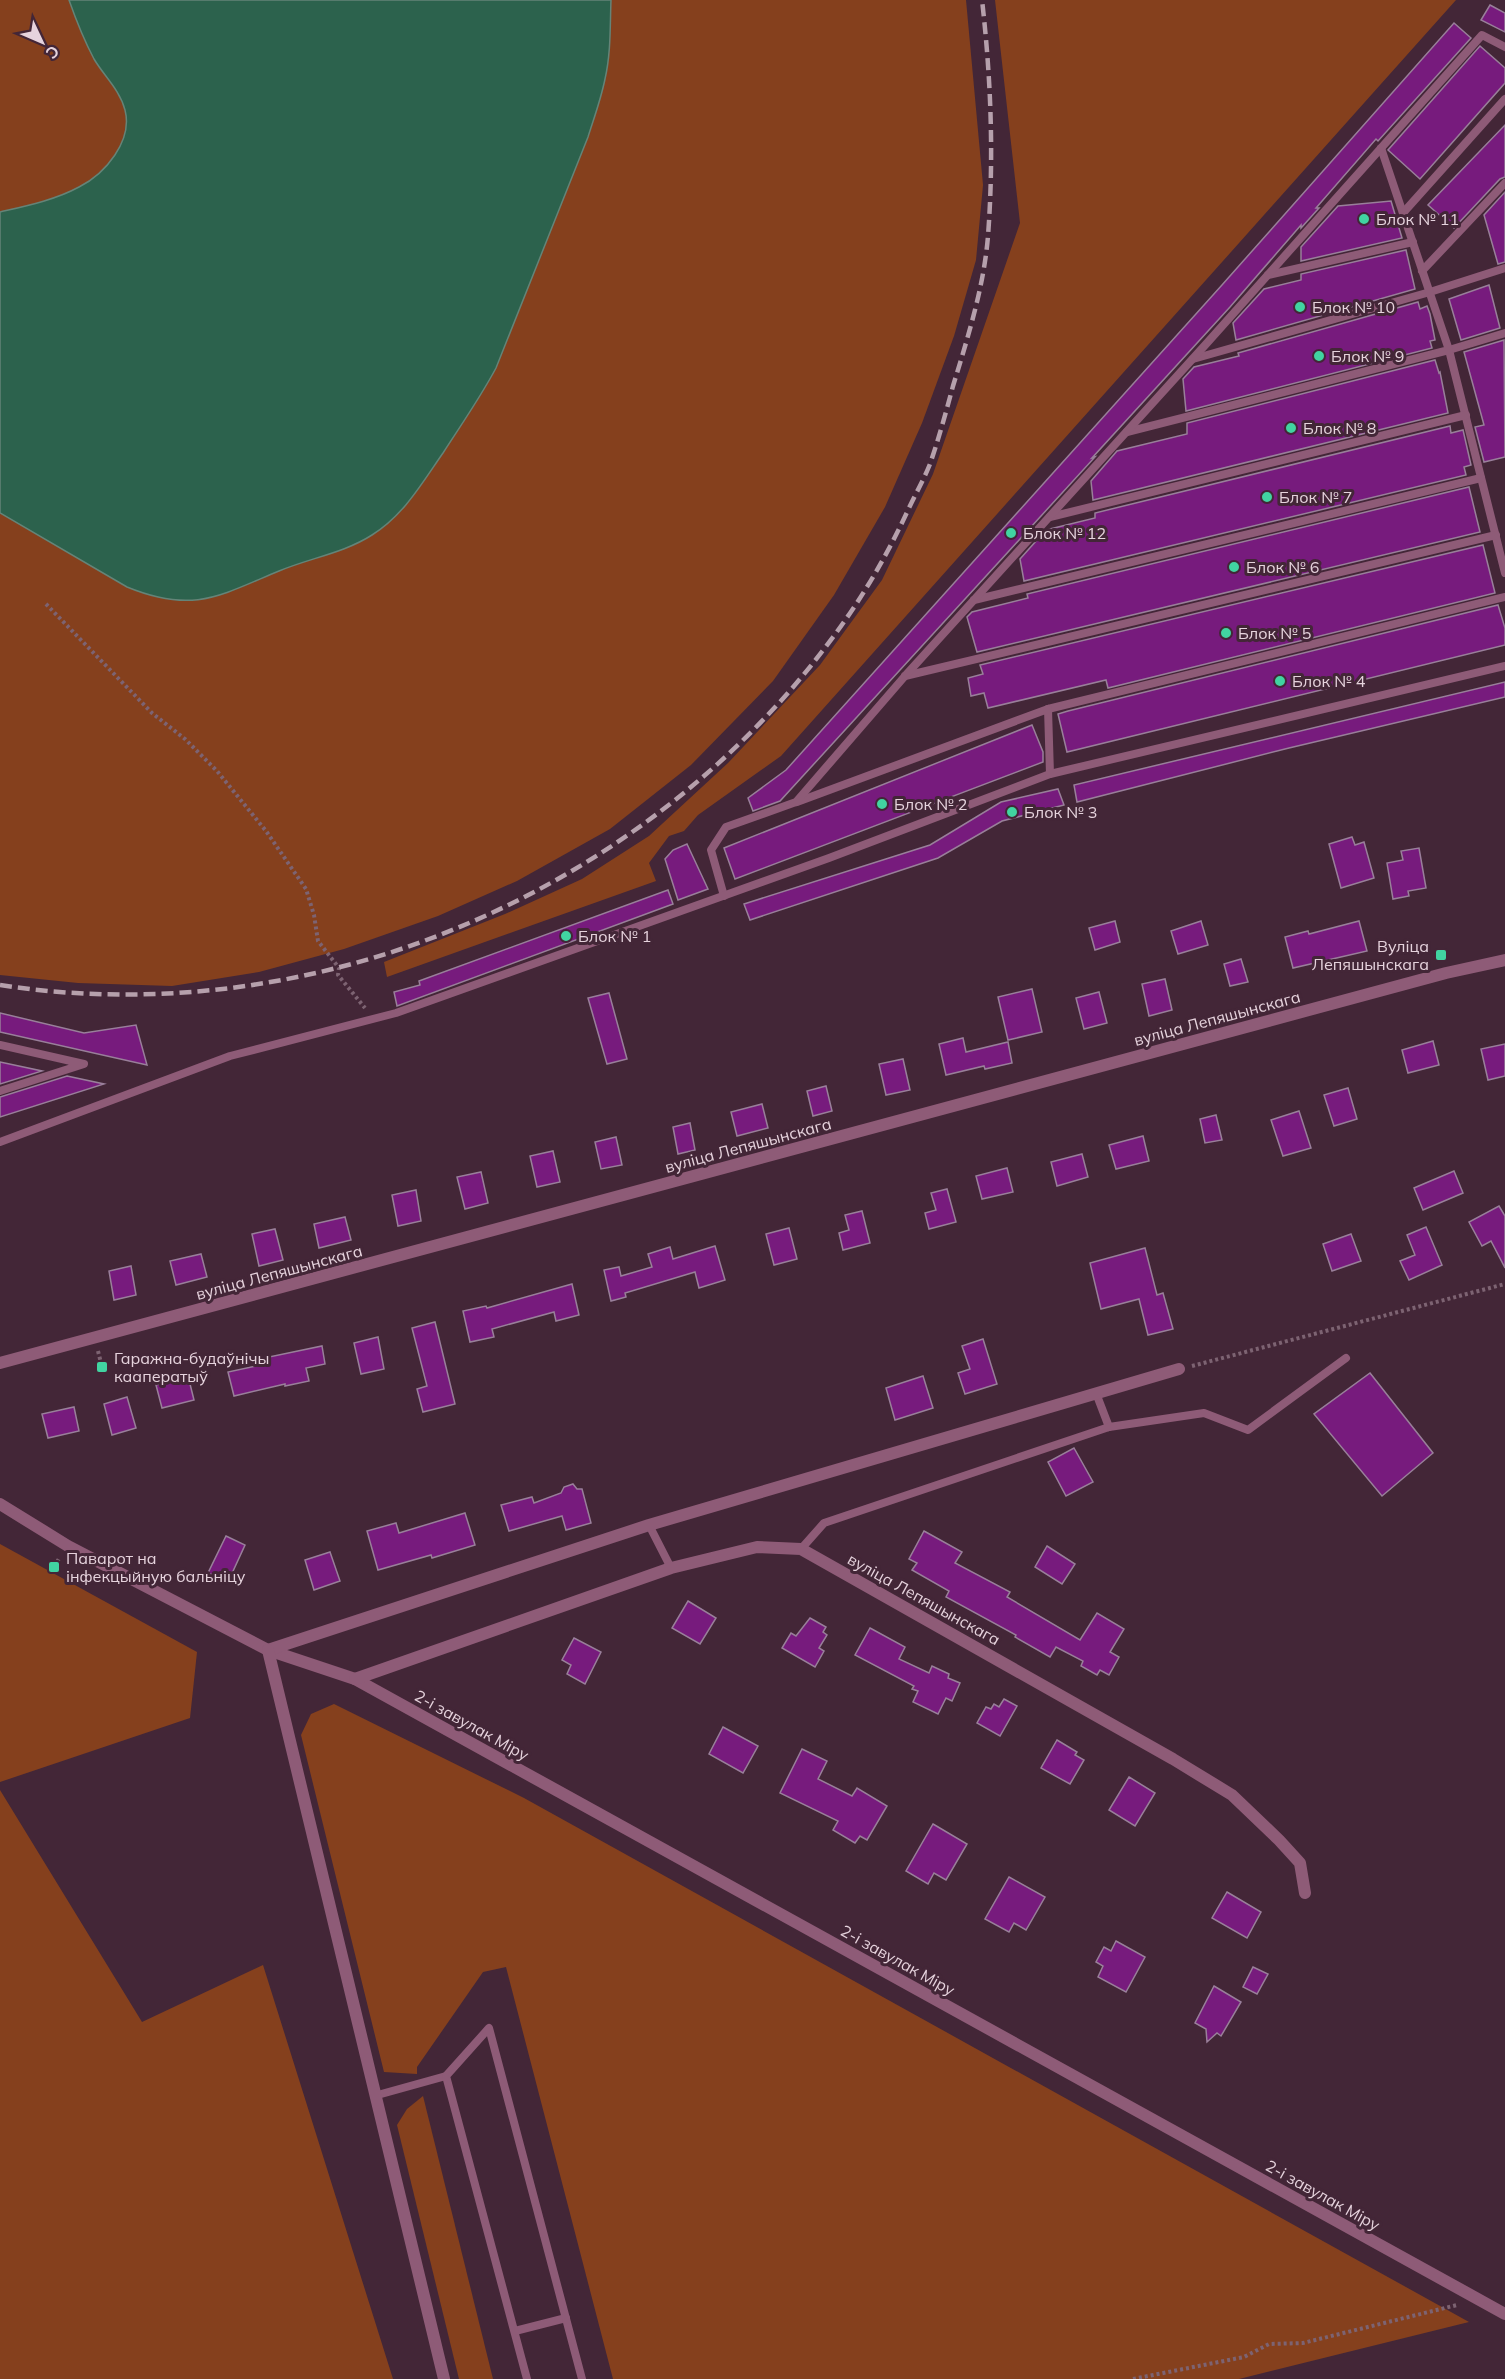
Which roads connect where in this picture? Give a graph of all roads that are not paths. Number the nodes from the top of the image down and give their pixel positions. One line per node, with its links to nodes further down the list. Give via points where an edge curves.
1 (1505, 47): 3 (lane, via 1482,35)
2 (1505, 99): 5 (lane)
3 (1381, 148): 5 (lane); 9 (lane)
4 (1505, 183): 8 (lane)
5 (1403, 213): 6 (lane)
6 (1413, 242): 8 (lane); 9 (lane)
7 (1505, 268): 10 (lane)
8 (1422, 271): 10 (lane)
9 (1268, 275): 13 (lane)
10 (1430, 292): 12 (lane); 13 (lane)
11 (1505, 333): 12 (lane)
12 (1449, 350): 14 (lane); 15 (lane)
13 (1193, 359): 15 (lane)
14 (1466, 415): 16 (lane); 17 (lane)
15 (1127, 432): 17 (lane)
16 (1481, 478): 18 (lane); 21 (lane)
17 (1050, 517): 21 (lane)
18 (1496, 535): 19 (lane); 23 (lane)
19 (1505, 573)
20 (1505, 597): 24 (lane)
21 (974, 600): 23 (lane)
22 (1505, 666): 25 (lane)
23 (905, 676): 26 (lane)
24 (1048, 709): 25 (lane); 26 (lane)
25 (1050, 774): 27 (lane)
26 (796, 802): 27 (lane, via 726,827 711,850)
27 (724, 896): 31 (lane, via 396,1012 230,1056)
28 (1505, 960): 33 (street, вуліца Лепяшынскага)
29 (0, 1046): 30 (lane, via 84,1064)
30 (0, 1091)
31 (0, 1142)
32 (1346, 1358): 36 (lane, via 1248,1430 1204,1413)
33 (0, 1363)
34 (1179, 1369): 35 (street)
35 (1095, 1393): 36 (lane); 38 (street)
36 (1108, 1427): 39 (lane, via 824,1524)
37 (0, 1504): 41 (street, 2-і завулак Міру, via 68,1546)
38 (650, 1525): 40 (lane); 41 (street)
39 (801, 1549): 40 (street, вуліца Лепяшынскага, via 757,1547); 43 (street, вуліца Лепяшынскага, via 1232,1796 1299,1863)
40 (671, 1568): 42 (street, вуліца Лепяшынскага)
41 (268, 1650): 42 (street, 2-і завулак Міру); 45 (street)
42 (355, 1679): 46 (street, 2-і завулак Міру)
43 (1305, 1893)
44 (446, 2076): 45 (lane); 47 (lane, via 489,2028); 48 (lane)
45 (374, 2096): 49 (street)
46 (1505, 2314)
47 (566, 2318): 48 (lane); 51 (lane)
48 (515, 2331): 50 (lane)
49 (444, 2379)
50 (527, 2379)
51 (582, 2379)

